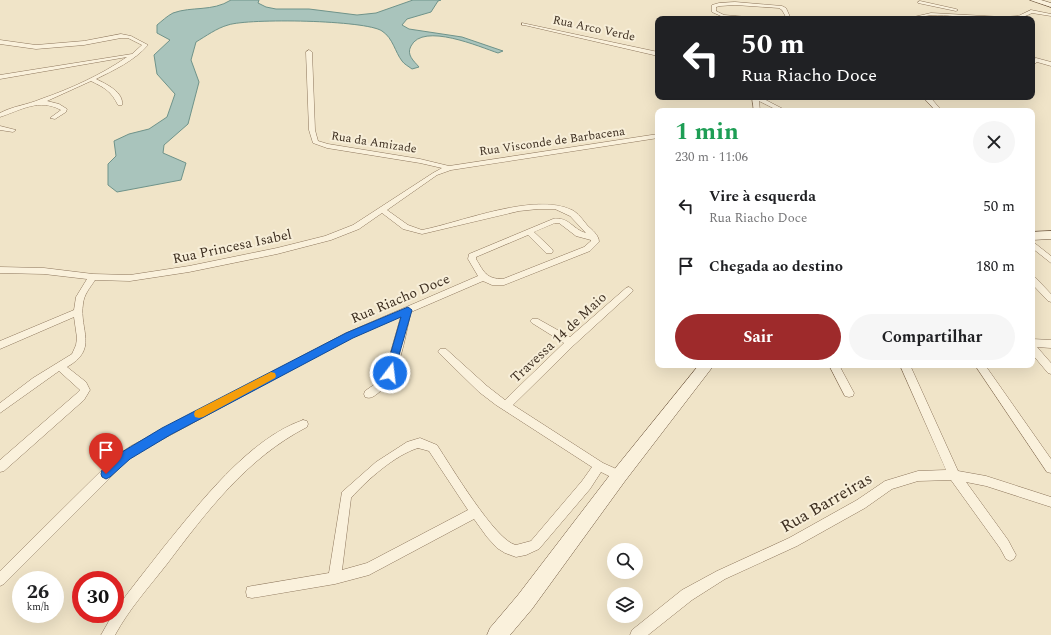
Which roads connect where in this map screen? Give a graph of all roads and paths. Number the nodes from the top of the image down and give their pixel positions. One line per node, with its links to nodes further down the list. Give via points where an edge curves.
1 (1033, 0): 3 (main road)
2 (920, 2): 9 (street)
3 (1051, 5)
4 (1051, 15): 10 (street, via 1031,11)
5 (723, 16): 6 (street, via 714,12 714,6 718,3 733,2 780,7)
6 (788, 16)
7 (921, 16): 8 (street)
8 (965, 16)
9 (978, 16)
10 (1022, 16)
11 (524, 24): 14 (street, Rua Arco Verde)
12 (0, 42): 15 (street, via 36,47 84,44 121,36 145,45)
13 (309, 52): 31 (street, Rua da Amizade, via 312,130 315,142)
14 (655, 53)
15 (132, 55): 18 (street); 19 (street)
16 (1035, 61): 17 (street)
17 (1051, 64)
18 (0, 77)
19 (91, 79): 22 (street); 23 (street, via 104,84)
20 (761, 100): 24 (street)
21 (930, 100): 25 (street)
22 (34, 104): 26 (street); 27 (street, via 52,104 64,109 62,114)
23 (120, 104)
24 (778, 108)
25 (937, 108)
26 (0, 115)
27 (54, 118)
28 (0, 128): 29 (street)
29 (13, 130)
30 (655, 136): 31 (street, Rua Visconde de Barbacena)
31 (449, 168): 32 (street, Rua Princesa Isabel, via 435,174)
32 (382, 210): 36 (street, via 404,227 422,232 530,206 552,206 570,212); 41 (street, Rua Princesa Isabel, via 356,228 342,234 276,251 144,277)
33 (529, 231): 36 (street, via 557,220 579,234); 38 (street); 42 (street, via 472,256)
34 (1051, 235): 35 (main road)
35 (1035, 236)
36 (595, 238): 42 (street, via 595,242 587,249 512,279 498,283)
37 (1035, 247): 39 (street)
38 (549, 251)
39 (1051, 260)
40 (1, 269): 41 (street, Rua Princesa Isabel)
41 (93, 277): 47 (street, via 82,291)
42 (483, 278): 46 (street, Rua Riacho Doce)
43 (1035, 282): 45 (street)
44 (630, 290): 49 (street, Travessa 14 de Maio)
45 (1051, 299)
46 (408, 310): 62 (street, via 390,373 382,385); 75 (street, Rua Riacho Doce, via 349,335 135,449 106,474)
47 (79, 311): 52 (street); 55 (street, via 82,332 79,351)
48 (535, 321): 49 (street)
49 (570, 342): 63 (street, Travessa 14 de Maio)
50 (1035, 343): 51 (street)
51 (1051, 344)
52 (0, 345)
53 (1035, 351): 60 (street)
54 (443, 352): 63 (street, via 483,389)
55 (59, 366): 64 (street); 67 (street, via 85,390)
56 (705, 368): 70 (main road)
57 (836, 368): 61 (street)
58 (906, 368): 69 (street)
59 (982, 368): 68 (street)
60 (1051, 370)
61 (849, 393)
62 (369, 394)
63 (507, 405): 66 (street)
64 (0, 409)
65 (303, 424): 77 (street, via 286,432 229,480 205,506 132,598)
66 (599, 466): 70 (street); 72 (street, via 546,533 535,545 524,550 509,550 501,544)
67 (0, 467)
68 (1051, 468)
69 (954, 475): 71 (street, Rua Barreiras, via 986,481); 73 (street); 79 (street, Rua Barreiras, via 918,476 888,486 793,542 705,584)
70 (619, 476): 78 (main road, via 525,602)
71 (1051, 502)
72 (476, 512): 74 (street, via 382,564 369,570); 74 (street, via 433,448 423,443 413,444 379,465 346,496)
73 (1010, 555)
74 (335, 578): 76 (street)
75 (0, 580)
76 (252, 592)
77 (108, 635)
78 (497, 635)
79 (637, 635)

